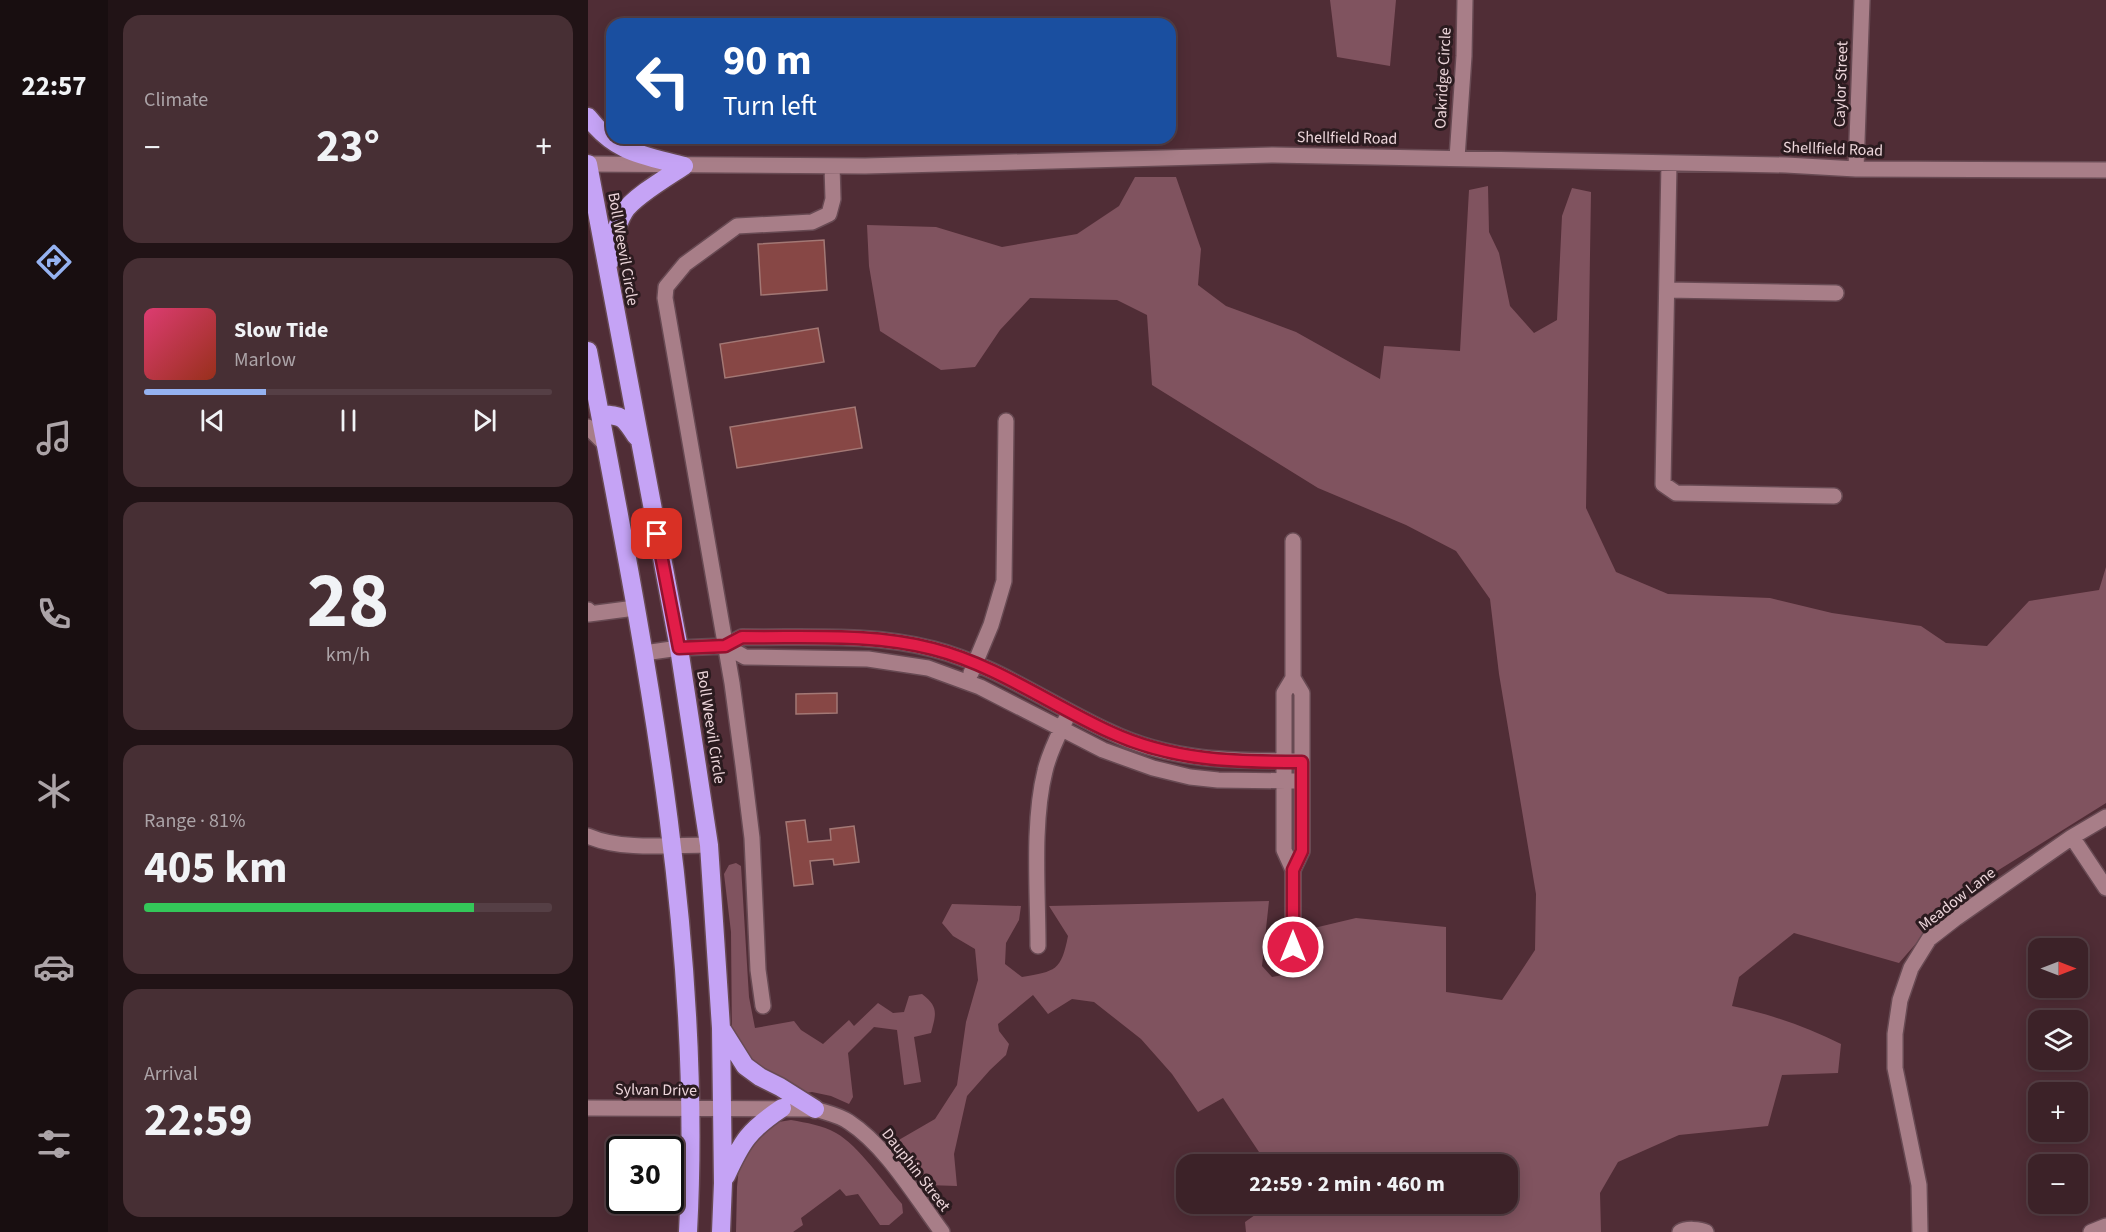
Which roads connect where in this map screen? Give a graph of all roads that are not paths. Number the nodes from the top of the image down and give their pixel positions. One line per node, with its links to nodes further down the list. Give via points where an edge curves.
1 (1465, 0): 6 (street, Oakridge Circle)
2 (1862, 0): 11 (street, Caylor Street)
3 (588, 117): 4 (highway)
4 (606, 137)
5 (617, 144): 9 (highway)
6 (1457, 158): 7 (street, Shellfield Road); 10 (street, Shellfield Road, via 1273,155)
7 (1669, 163): 11 (street, Shellfield Road); 14 (street)
8 (588, 164): 9 (street, Shellfield Road); 13 (highway, Boll Weevil Circle)
9 (684, 166): 10 (street, Shellfield Road); 13 (highway, via 626,210 615,231)
10 (832, 166): 24 (street, via 833,199 829,214 812,222 737,226 685,264 666,287)
11 (1856, 169): 12 (street, Shellfield Road)
12 (2106, 170)
13 (608, 276): 19 (highway, Boll Weevil Circle)
14 (1667, 290): 15 (street); 20 (street, via 1663,484 1676,493)
15 (1836, 293)
16 (588, 351): 17 (highway)
17 (592, 420): 19 (highway, via 616,415 625,419); 22 (highway, via 606,445)
18 (1006, 421): 27 (street, via 1004,581 992,625)
19 (640, 442): 25 (highway, Boll Weevil Circle)
20 (1834, 496)
21 (1293, 541): 28 (street)
22 (635, 608): 23 (street, via 589,614); 26 (highway)
23 (588, 610)
24 (725, 646): 25 (street); 27 (street, via 742,637 864,639 934,649); 29 (street, via 745,657 908,663); 45 (street, via 752,838)
25 (679, 648): 26 (street); 39 (highway, Boll Weevil Circle)
26 (644, 652): 40 (highway)
27 (975, 663): 29 (street); 30 (street)
28 (1293, 678): 32 (street, via 1284,693); 33 (street, via 1302,693)
29 (967, 681): 31 (street)
30 (1070, 711): 31 (street); 32 (street, via 1120,737 1173,754)
31 (1061, 729): 34 (street, via 1103,750 1169,773 1218,780); 43 (street, via 1045,770 1038,819)
32 (1284, 762): 33 (street); 34 (street)
33 (1302, 762): 35 (street)
34 (1284, 781): 35 (street); 41 (street, via 1284,850)
35 (1302, 781): 41 (street, via 1302,851)
36 (2106, 817): 38 (street, Meadow Lane)
37 (588, 836): 40 (street, via 627,844)
38 (2072, 837): 42 (street); 59 (street, Meadow Lane, via 1929,939 1911,968 1900,1000 1895,1068 1918,1185)
39 (709, 844): 40 (street); 46 (highway, Boll Weevil Circle)
40 (673, 845): 49 (highway, via 689,1021)
41 (1293, 870): 44 (street)
42 (2106, 888)
43 (1038, 946)
44 (1293, 947)
45 (763, 1006)
46 (722, 1028): 50 (highway, via 745,1066); 51 (highway, Boll Weevil Circle)
47 (588, 1108): 49 (street, Sylvan Drive)
48 (782, 1108): 50 (street, Dauphin Street); 51 (street, Dauphin Street); 52 (highway, via 739,1147)
49 (691, 1109): 51 (street, Sylvan Drive); 54 (highway)
50 (815, 1109): 56 (street, Dauphin Street, via 850,1122 877,1146)
51 (723, 1110): 52 (highway, Boll Weevil Circle)
52 (723, 1184): 55 (highway, Boll Weevil Circle)
53 (2106, 1226): 60 (street)
54 (688, 1232)
55 (721, 1232)
56 (942, 1232)
57 (1680, 1232): 58 (street)
58 (1706, 1232)
59 (1920, 1232)
60 (2091, 1232)

